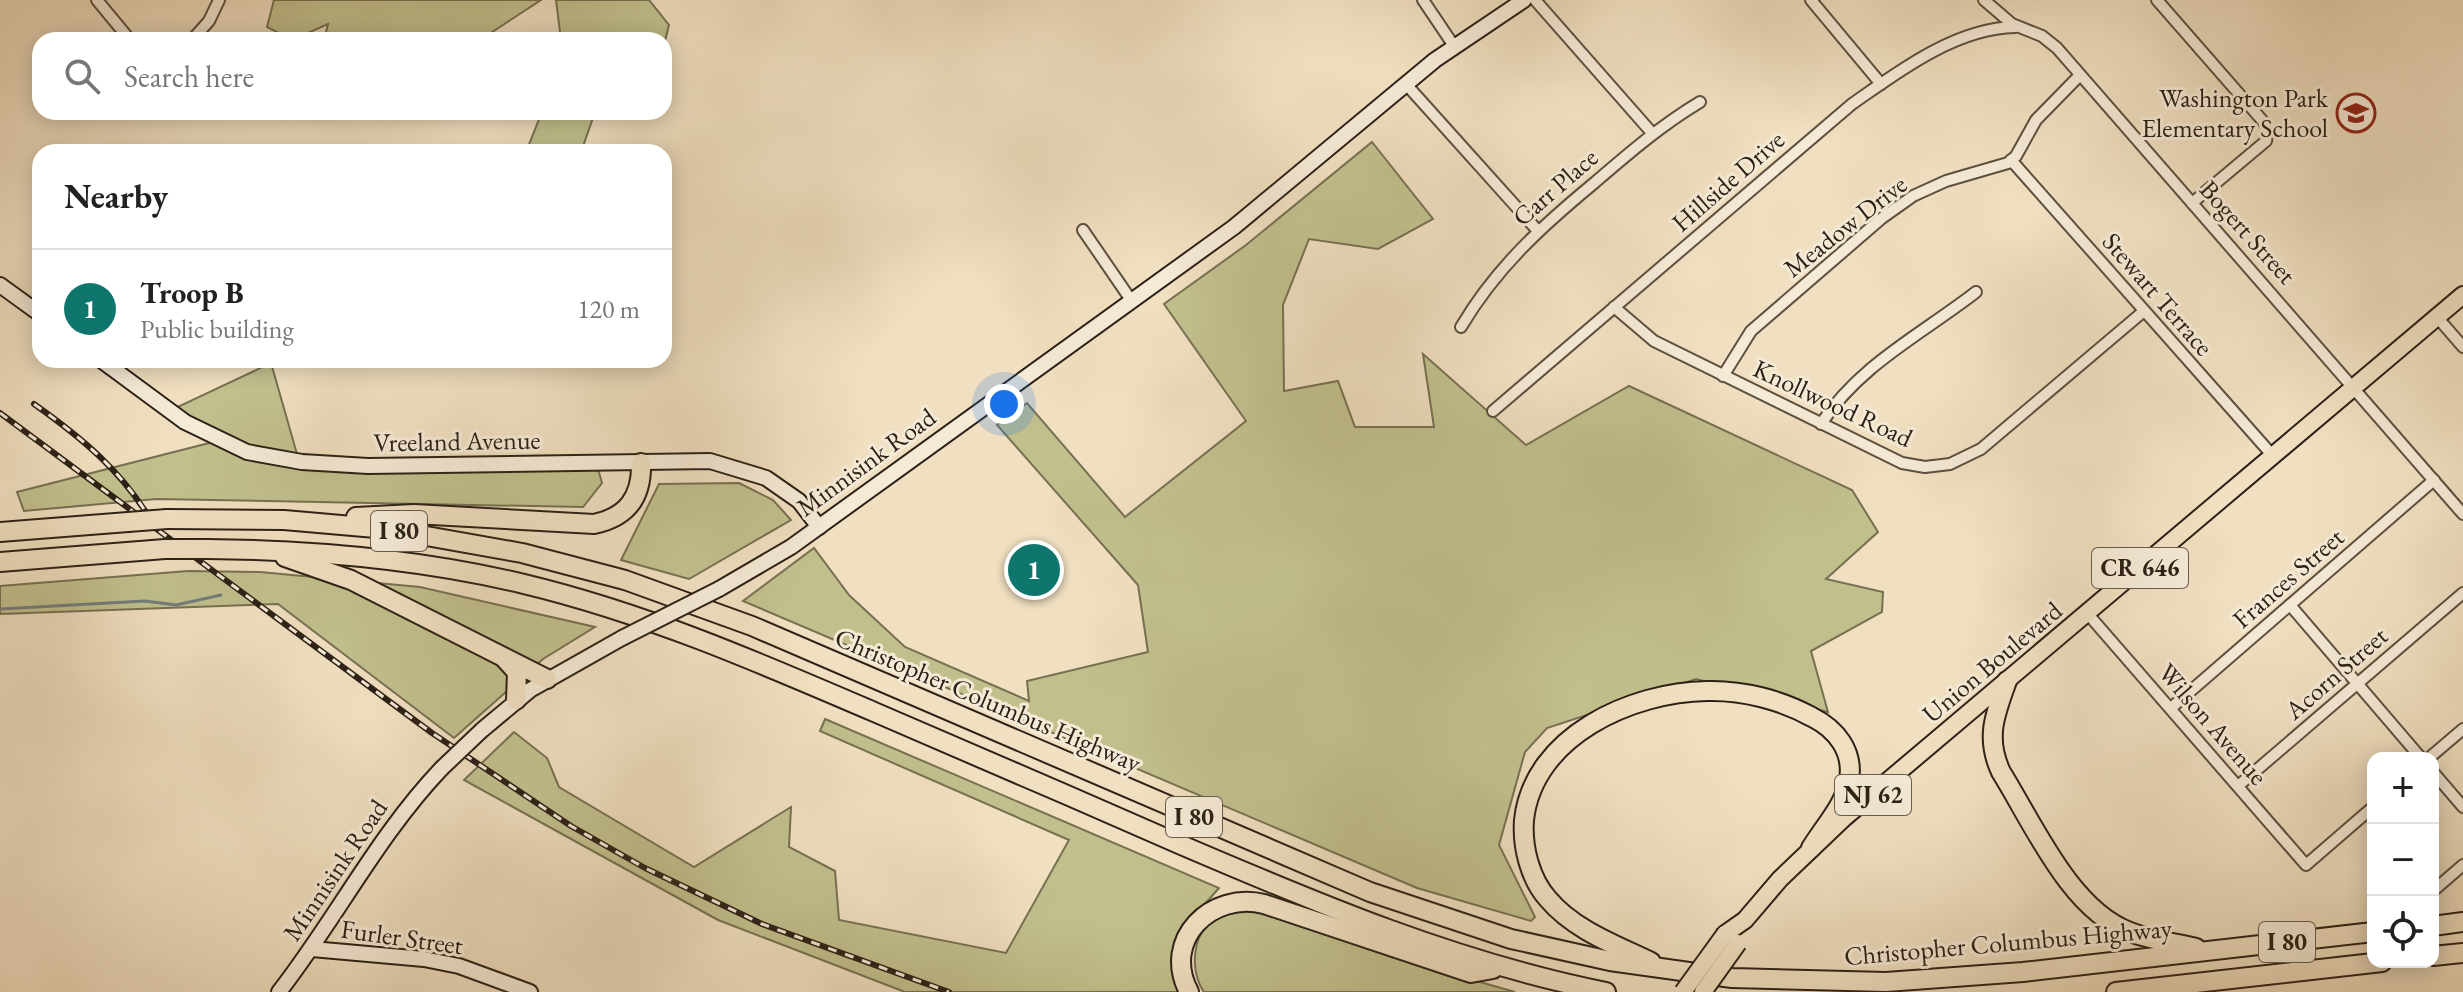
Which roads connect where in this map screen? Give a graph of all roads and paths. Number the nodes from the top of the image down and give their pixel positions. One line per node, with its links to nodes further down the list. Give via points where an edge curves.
1 (97, 0): 10 (street)
2 (219, 0): 11 (street)
3 (1423, 0): 12 (street)
4 (1524, 0): 12 (street, Minnisink Road)
5 (1535, 0): 17 (street)
6 (1811, 0): 15 (street)
7 (1984, 0): 9 (street, Bogert Street)
8 (2157, 0): 19 (street, via 2268,127 2266,141)
9 (2017, 27): 13 (street, Bogert Street, via 2049,41); 15 (street, Hillside Drive, via 1967,35)
10 (123, 32)
11 (199, 32)
12 (1454, 46): 14 (street, Minnisink Road)
13 (2080, 75): 18 (street, via 2036,120); 19 (street, Bogert Street)
14 (1405, 83): 21 (street); 25 (street, Minnisink Road, via 1257,209)
15 (1881, 84): 26 (street, Hillside Drive)
16 (1700, 102): 17 (street, Carr Place)
17 (1652, 133): 21 (street, Carr Place)
18 (2011, 160): 28 (street, Stewart Terrace); 33 (street, Meadow Drive, via 1946,181 1882,218 1751,331)
19 (2192, 203): 34 (street, Bogert Street)
20 (1083, 230): 25 (street)
21 (1538, 231): 30 (street, Carr Place, via 1497,272)
22 (0, 285): 27 (street)
23 (1976, 292): 36 (street, via 1875,365)
24 (2463, 295): 29 (main road, Union Boulevard / CR 646)
25 (1131, 300): 42 (street, Minnisink Road)
26 (1614, 307): 33 (street, Knollwood Road, via 1654,341); 35 (street, Hillside Drive)
27 (32, 308)
28 (2144, 311): 36 (street, Knollwood Road, via 1961,461 1925,467 1902,463); 37 (street, Stewart Terrace)
29 (2437, 317): 31 (street); 34 (main road, Union Boulevard / CR 646)
30 (1461, 327)
31 (2463, 347)
32 (112, 368): 38 (street, Vreeland Avenue, via 212,438 274,457 368,466)
33 (1723, 376): 36 (street, Knollwood Road)
34 (2355, 387): 37 (main road, Union Boulevard / CR 646); 39 (street, Bogert Street)
35 (1493, 411)
36 (1821, 424)
37 (2273, 456): 48 (main road, Union Boulevard / CR 646)
38 (641, 463): 41 (highway, via 635,499 614,518 594,524 414,514); 42 (street, Vreeland Avenue, via 710,461 748,470 799,501)
39 (2434, 480): 40 (street, Bogert Street); 47 (street, Frances Street)
40 (2463, 514)
41 (298, 521): 43 (highway, Christopher Columbus Highway / I 80, bridge, via 167,519); 75 (highway, Christopher Columbus Highway / I 80, via 488,546 654,589 752,626 1384,897 1511,939)
42 (819, 527): 50 (street, Minnisink Road, bridge, via 719,589)
43 (0, 532)
44 (265, 550): 45 (highway, I 80, bridge, via 165,549); 49 (highway, via 351,580); 74 (highway, I 80, via 393,560 486,576 673,629 1330,908)
45 (0, 562)
46 (2463, 593): 52 (street, Acorn Street)
47 (2290, 605): 52 (street); 54 (street, Frances Street)
48 (2087, 613): 51 (main road, Union Boulevard / CR 646); 54 (street, Wilson Avenue)
49 (499, 656): 50 (highway); 53 (highway, via 517,672)
50 (547, 679): 53 (street, Minnisink Road)
51 (2007, 681): 62 (main road, Union Boulevard / NJ 62); 70 (highway, via 1993,719 1992,751 2073,887 2092,908 2131,932)
52 (2357, 683): 56 (street); 59 (street, Acorn Street)
53 (516, 700): 69 (street, Minnisink Road, bridge, via 442,768 393,825)
54 (2171, 708): 59 (street, Wilson Avenue)
55 (2463, 729): 57 (street)
56 (2416, 752)
57 (2436, 752)
58 (2439, 779): 60 (street)
59 (2238, 786): 61 (street, Wilson Avenue, via 2306,865)
60 (2463, 807)
61 (2367, 812)
62 (1811, 848): 68 (main road, Union Boulevard / NJ 62); 75 (highway, via 1844,796 1850,768 1835,733 1804,712 1748,694 1688,692 1632,705 1569,741 1547,763 1528,800 1524,839 1534,877 1548,900 1570,919)
63 (2463, 865): 64 (street)
64 (2439, 886)
65 (2463, 922): 66 (highway)
66 (2439, 925)
67 (2367, 933): 70 (highway, Christopher Columbus Highway / I 80)
68 (1732, 938): 81 (main road, Union Boulevard / NJ 62, bridge); 82 (main road, Union Boulevard / NJ 62, bridge)
69 (312, 949): 77 (street, Minnisink Road); 78 (street, Furler Street, via 424,959)
70 (2208, 951): 75 (highway, Christopher Columbus Highway / I 80, via 1897,982 1783,982)
71 (2463, 953): 72 (highway)
72 (2439, 955)
73 (2367, 964): 76 (highway, I 80)
74 (1500, 968): 79 (highway, via 1471,973 1243,900 1218,905 1192,927 1181,962); 80 (highway, I 80)
75 (1667, 970)
76 (2160, 989): 83 (highway, I 80)
77 (279, 992)
78 (530, 992)
79 (1189, 992)
80 (1606, 992)
81 (1683, 992)
82 (1703, 992)
83 (2116, 992)

